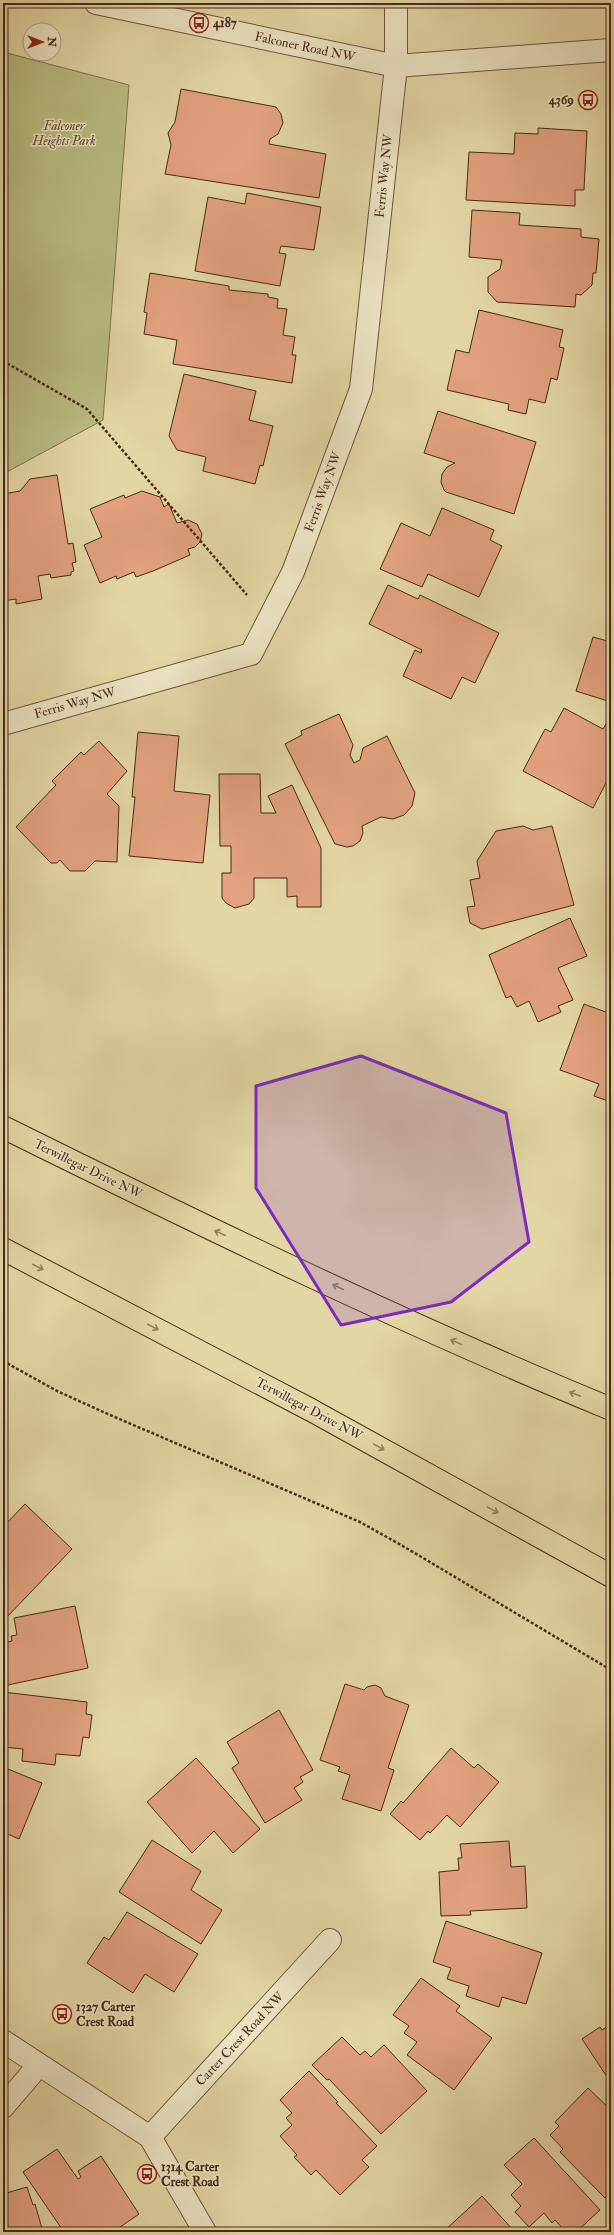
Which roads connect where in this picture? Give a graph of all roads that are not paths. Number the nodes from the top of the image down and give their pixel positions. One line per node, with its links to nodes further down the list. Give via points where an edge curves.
1 (96, 3): 4 (street, Falconer Road NW)
2 (396, 3): 4 (street)
3 (611, 50): 4 (street, Falconer Road NW)
4 (396, 66): 5 (street, Ferris Way NW, via 361,389 293,572 251,654)
5 (3, 724)
6 (3, 1127): 8 (main road, Terwillegar Drive NW, one-way to 6, via 530,1375 202,1225)
7 (3, 1250): 9 (main road, Terwillegar Drive NW, one-way to 9, via 311,1410)
8 (611, 1409)
9 (611, 1576)
10 (330, 1940): 14 (street, Carter Crest Road NW)
11 (3, 2041): 12 (street)
12 (40, 2065): 13 (street); 14 (street)
13 (3, 2107)
14 (150, 2137): 15 (street)
15 (205, 2232)

